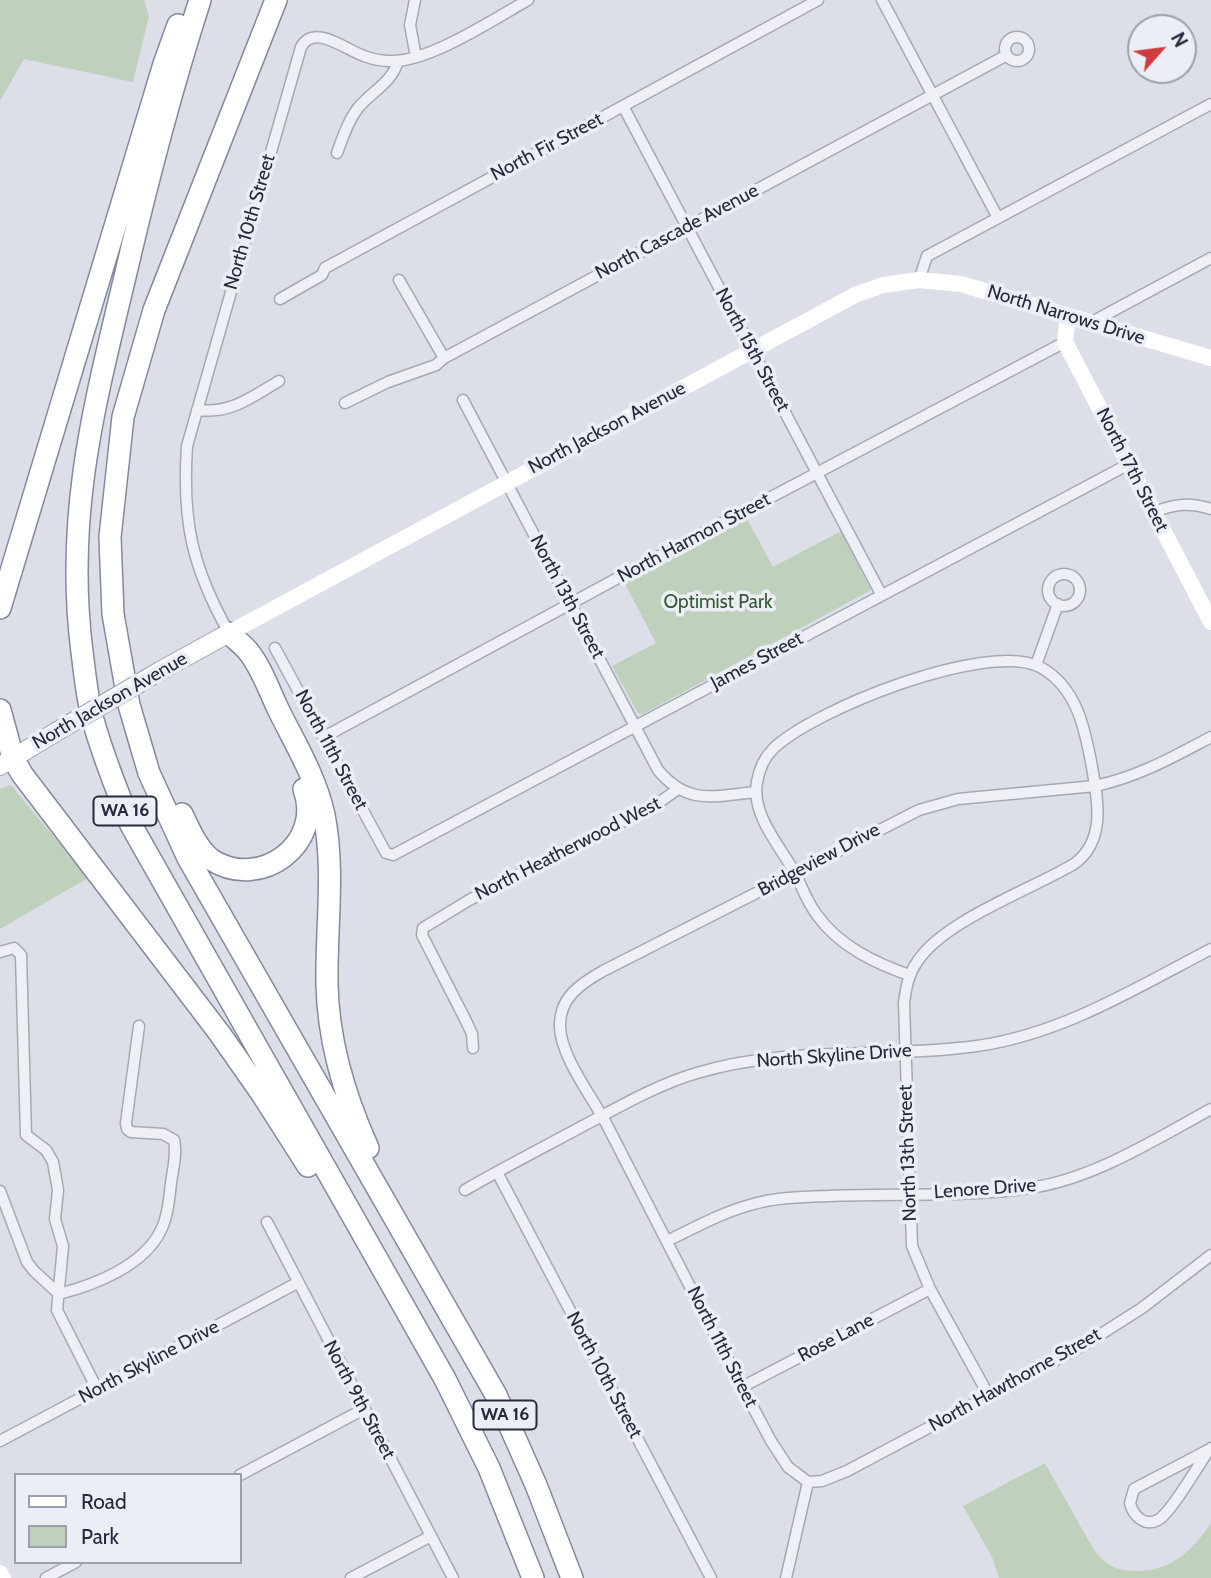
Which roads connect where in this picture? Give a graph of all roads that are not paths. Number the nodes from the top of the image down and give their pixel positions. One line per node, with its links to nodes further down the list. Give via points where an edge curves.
1 (187, 0): 39 (highway)
2 (200, 0): 83 (highway, WA 16, via 140,213 83,468 75,560 78,621 93,718 131,825 445,1379 484,1457)
3 (276, 0): 40 (highway, WA 16, via 154,310 123,417 110,537)
4 (415, 0): 9 (street, via 410,25)
5 (528, 0): 9 (street)
6 (818, 0): 13 (street, North Fir Street)
7 (882, 0): 11 (street)
8 (1007, 55): 11 (street, North Cascade Avenue)
9 (416, 57): 10 (street)
10 (398, 61): 14 (street, via 388,80 351,118); 30 (street, North 10th Street, via 370,58 323,38 309,38 301,47)
11 (933, 95): 15 (street); 16 (street, North Cascade Avenue)
12 (1211, 104): 15 (street)
13 (623, 106): 16 (street, North 15th Street); 20 (street, North Fir Street, via 325,268 322,275)
14 (337, 153)
15 (998, 218): 19 (street, via 927,256)
16 (686, 227): 24 (street, North 15th Street); 25 (street, North Cascade Avenue)
17 (1211, 258): 22 (street)
18 (399, 279): 25 (street)
19 (919, 280): 21 (main road, North Narrows Drive, via 961,284); 24 (main road, North Jackson Avenue, via 855,295)
20 (280, 299)
21 (1068, 316): 22 (main road, North Narrows Drive); 23 (main road)
22 (1092, 322): 26 (main road, North Narrows Drive)
23 (1065, 342): 31 (main road, North 17th Street); 32 (street, North Harmon Street)
24 (752, 350): 32 (street, North 15th Street); 33 (main road, North Jackson Avenue)
25 (444, 358): 29 (street, North Cascade Avenue)
26 (1211, 358)
27 (279, 382): 30 (street, via 232,408)
28 (463, 400): 33 (street, North 13th Street)
29 (345, 403)
30 (197, 410): 42 (street, North 10th Street, via 184,481 188,531 209,598)
31 (1129, 464): 35 (main road, North 17th Street); 36 (street, James Street)
32 (817, 473): 36 (street, North 15th Street); 37 (street, North Harmon Street)
33 (506, 482): 37 (street, North 13th Street); 42 (main road, North Jackson Avenue)
34 (1211, 509): 35 (street, via 1186,503)
35 (1154, 512): 41 (main road, North 17th Street)
36 (881, 594): 46 (street, James Street)
37 (570, 604): 46 (street, North 13th Street); 47 (street, North Harmon Street)
38 (1058, 604): 44 (street)
39 (0, 608)
40 (113, 614): 42 (highway, via 157,758 200,848 212,860 238,869 268,868 301,840 309,818 307,797 235,656); 70 (highway, WA 16, via 129,705 146,761 188,858)
41 (1211, 622)
42 (229, 633): 49 (main road, North Jackson Avenue, bridge); 70 (highway, via 249,652 316,788 328,840 327,987 338,1063 359,1127)
43 (275, 648): 47 (street, North 11th Street)
44 (1036, 665): 50 (street, via 1055,678 1074,701); 52 (street, via 998,662 946,670 865,696 773,749 759,771)
45 (0, 710): 49 (highway)
46 (634, 726): 51 (street, North 13th Street, via 658,770); 53 (street, James Street, via 399,853)
47 (324, 737): 53 (street, North 11th Street)
48 (1211, 737): 50 (street, Bridgeview Drive, via 1142,773)
49 (6, 762): 83 (highway, via 22,774 220,1034 293,1140 443,1389)
50 (1095, 786): 54 (street, Bridgeview Drive, via 935,803); 57 (street, via 1097,828 1083,857 940,937)
51 (678, 789): 52 (street, North Heatherwood West, via 698,796); 59 (street, North Heatherwood West, via 422,928 472,1034)
52 (756, 792): 54 (street, via 762,817)
53 (386, 853)
54 (795, 874): 57 (street, via 809,903 833,933 864,956); 62 (street, Bridgeview Drive, via 603,971 568,997 560,1022 563,1043)
55 (1211, 949): 60 (street, North Skyline Drive, via 1100,1007 1041,1031 979,1046)
56 (0, 952): 73 (street, via 14,948 21,955 26,1135 46,1150 56,1172 54,1216 63,1246)
57 (909, 975): 60 (street, North 13th Street, via 904,1003)
58 (139, 1027): 73 (street, via 126,1123 131,1132 163,1134 174,1140 165,1222 135,1260)
59 (474, 1048)
60 (905, 1051): 62 (street, North Skyline Drive, via 731,1064 663,1085); 66 (street, North 13th Street)
61 (1211, 1110): 66 (street, Lenore Drive, via 1113,1160 1040,1186)
62 (602, 1116): 63 (street, North Skyline Drive); 68 (street, North 11th Street)
63 (498, 1172): 64 (street, North Skyline Drive); 92 (street, North 10th Street)
64 (465, 1190)
65 (0, 1191): 73 (street, via 27,1262)
66 (910, 1194): 68 (street, Lenore Drive, via 761,1202); 72 (street, North 13th Street, via 912,1246)
67 (267, 1222): 71 (street, North 9th Street)
68 (667, 1241): 74 (street, North 11th Street)
69 (1211, 1255): 76 (street, North Hawthorne Street, via 1084,1345)
70 (419, 1261): 91 (highway, WA 16, via 496,1395)
71 (297, 1283): 75 (street, North Skyline Drive); 77 (street, North 9th Street)
72 (930, 1289): 74 (street, Rose Lane); 76 (street, North 13th Street)
73 (59, 1294): 75 (street, via 57,1310)
74 (742, 1387): 81 (street, North 11th Street, via 783,1460)
75 (97, 1389): 78 (street, North Skyline Drive)
76 (989, 1396): 81 (street, North Hawthorne Street, via 846,1471)
77 (364, 1409): 80 (street); 82 (street, North 9th Street)
78 (0, 1441)
79 (1211, 1448): 79 (street, via 1134,1489 1130,1503 1137,1517 1152,1522 1165,1514)
80 (242, 1474)
81 (808, 1482): 93 (street)
82 (431, 1536): 88 (street); 89 (street, North 9th Street)
83 (518, 1543): 90 (highway, WA 16)
84 (72, 1564): 87 (street)
85 (0, 1573): 86 (main road)
86 (3, 1578)
87 (46, 1578)
88 (351, 1578)
89 (453, 1578)
90 (533, 1578)
91 (572, 1578)
92 (711, 1578)
93 (786, 1578)

